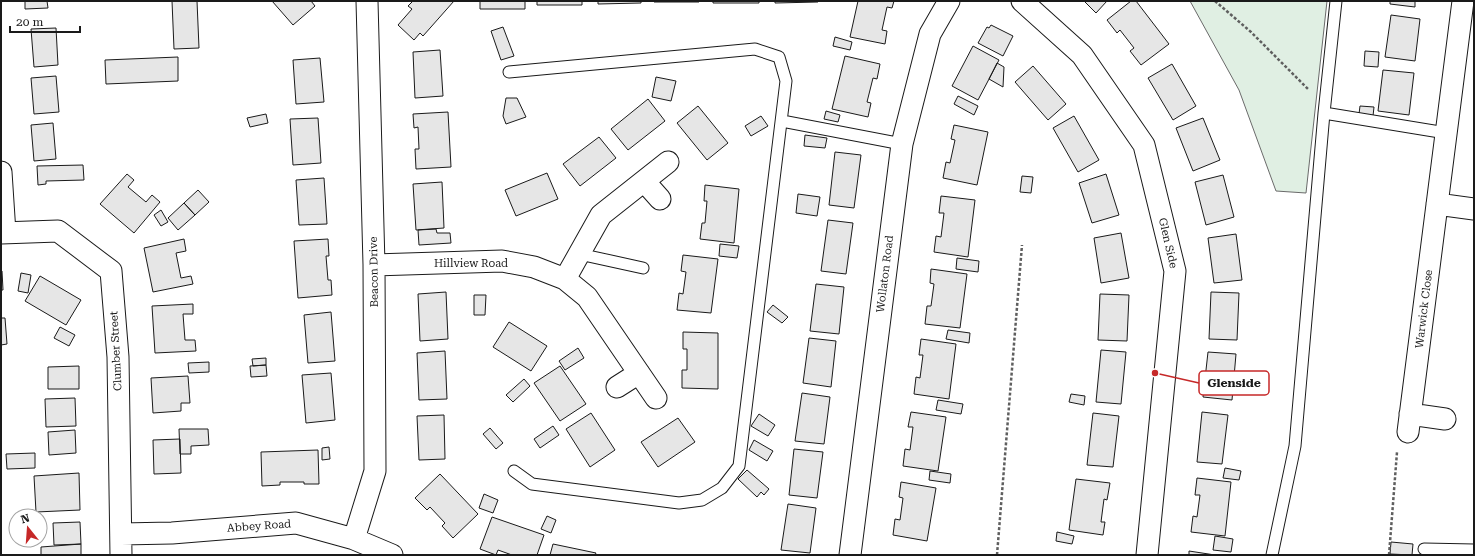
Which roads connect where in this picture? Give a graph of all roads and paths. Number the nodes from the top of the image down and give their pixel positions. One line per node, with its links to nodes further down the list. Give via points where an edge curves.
1 (367, 1): 21 (street, Beacon Drive)
2 (949, 1): 11 (street, Wollaton Road, via 930,34)
3 (1022, 1): 38 (street, Glen Side, via 1082,55 1144,145 1175,271)
4 (1215, 1): 8 (path, via 1251,32)
5 (1336, 1): 8 (lane)
6 (1463, 1): 10 (street, Warwick Close)
7 (509, 72): 9 (lane, via 755,49 779,57 786,82)
8 (1324, 109): 10 (lane); 39 (lane, via 1295,446)
9 (782, 121): 11 (lane); 29 (lane, via 739,466 722,488 702,500 679,503 532,484)
10 (1446, 133): 16 (street, Warwick Close)
11 (902, 144): 36 (street, Wollaton Road)
12 (668, 162): 14 (street)
13 (1, 172): 18 (street)
14 (644, 181): 15 (street); 20 (street, via 601,215)
15 (660, 199)
16 (1437, 204): 17 (street); 28 (street, Warwick Close)
17 (1474, 209)
18 (3, 233): 30 (street, Clumber Street, via 58,231 111,271 118,357)
19 (1022, 245): 37 (path)
20 (579, 254): 22 (lane); 23 (street)
21 (374, 265): 23 (street, Hillview Road, via 502,261 534,267); 31 (street, Beacon Drive, via 375,471)
22 (643, 268)
23 (565, 279): 24 (street, Hillview Road, via 587,297)
24 (639, 373): 25 (street); 26 (street, Hillview Road)
25 (617, 387)
26 (656, 398)
27 (1445, 419): 28 (street)
28 (1409, 423): 40 (path, via 1397,451)
29 (514, 471)
30 (121, 534): 31 (street, Abbey Road, via 172,533 296,523); 34 (street, Clumber Street)
31 (354, 539): 35 (street, Abbey Road)
32 (1424, 549): 33 (lane)
33 (1474, 550)
34 (121, 555)
35 (392, 555)
36 (850, 555)
37 (997, 555)
38 (1147, 555)
39 (1272, 555)
40 (1389, 555)

